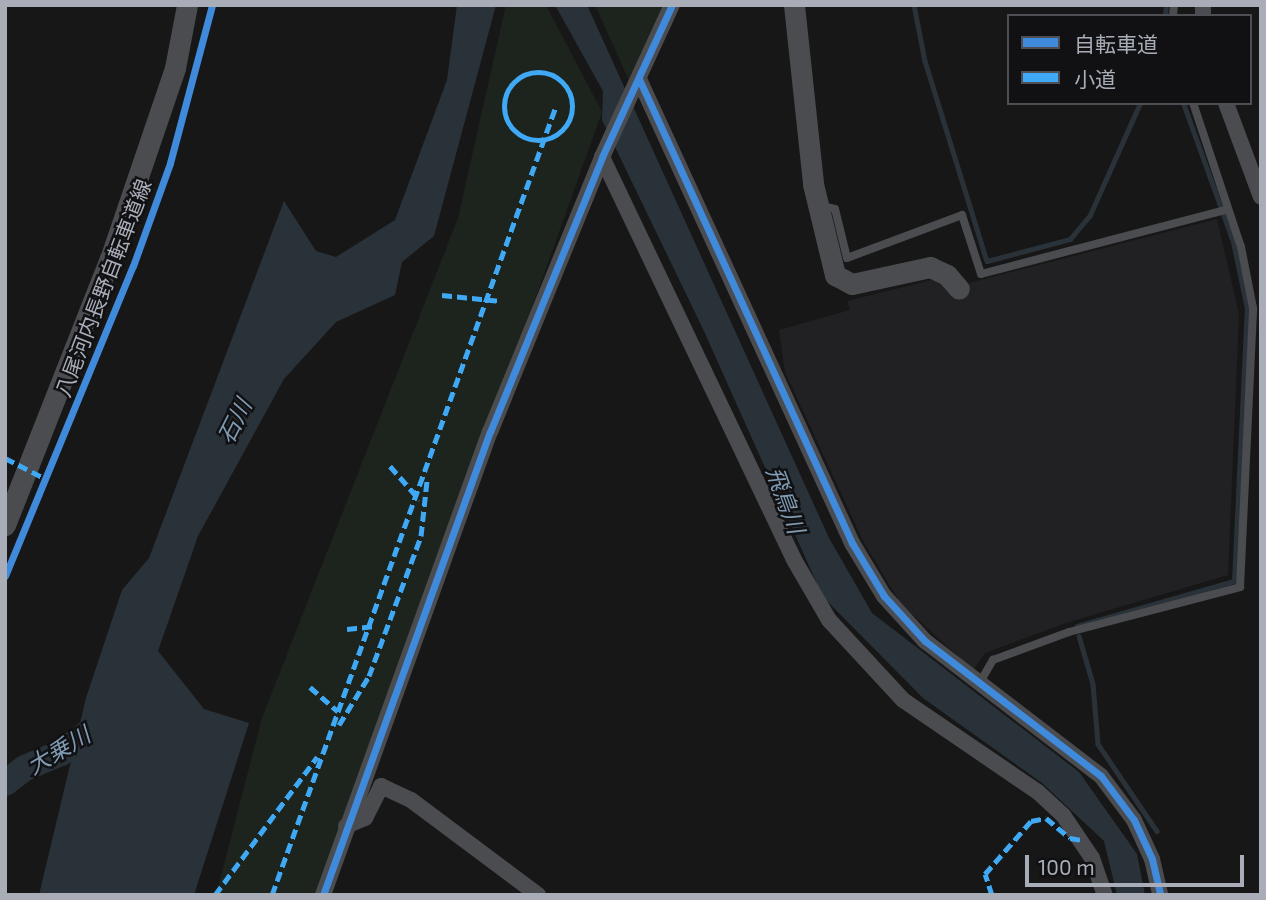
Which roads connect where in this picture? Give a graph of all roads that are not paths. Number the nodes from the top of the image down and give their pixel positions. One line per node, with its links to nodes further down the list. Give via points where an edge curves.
1 (187, 5): 12 (street, via 175,68 110,259)
2 (672, 5): 4 (street)
3 (794, 5): 9 (street)
4 (635, 87): 7 (street); 13 (street, via 852,543 884,596 925,641)
5 (1195, 105): 10 (lane)
6 (1227, 105): 8 (street)
7 (602, 157): 14 (street, via 490,432); 17 (street, via 793,558 829,620 903,700 1038,792 1063,815 1093,858)
8 (1261, 197)
9 (818, 205): 10 (lane, via 835,209 848,258 962,215 981,274); 11 (street, via 830,261 841,280 852,284 930,267 947,275)
10 (1228, 209): 13 (lane, via 1253,308 1240,587 1069,632 1006,655 993,660)
11 (959, 289)
12 (5, 525)
13 (979, 684): 18 (street, via 1056,737 1101,776 1134,820 1152,859)
14 (345, 826): 15 (street); 16 (street, via 365,818 381,786 411,800)
15 (323, 895)
16 (538, 895)
17 (1105, 895)
18 (1160, 895)

